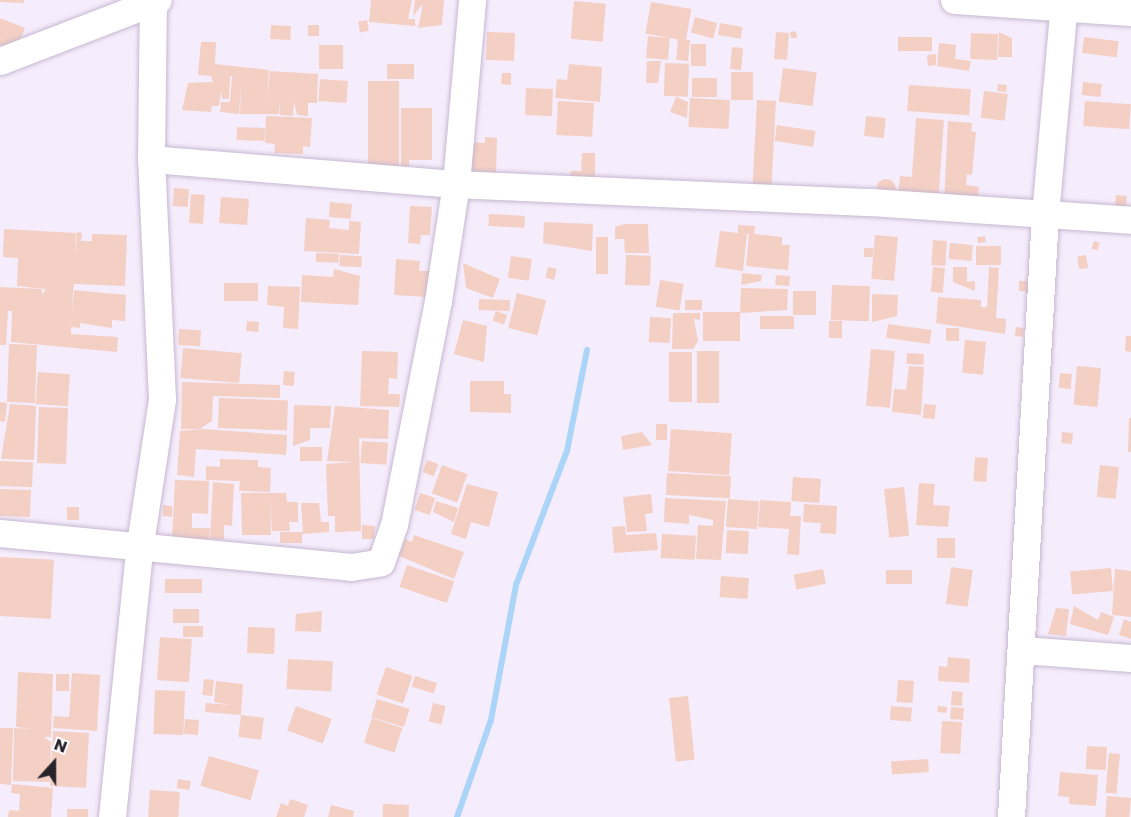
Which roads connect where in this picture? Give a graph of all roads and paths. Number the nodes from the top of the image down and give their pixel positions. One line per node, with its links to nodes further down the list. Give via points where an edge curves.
1 (472, 0): 8 (street)
2 (954, 0): 4 (street)
3 (155, 2): 6 (street); 7 (street)
4 (1064, 4): 5 (street); 9 (street)
5 (1131, 12)
6 (0, 61)
7 (151, 159): 8 (street); 12 (street, via 162,399)
8 (456, 184): 9 (street); 12 (street, via 396,514 381,562 351,567)
9 (1044, 215): 10 (street); 13 (street)
10 (1131, 220)
11 (0, 533): 12 (street)
12 (139, 550): 15 (street)
13 (1022, 650): 14 (street); 16 (street)
14 (1131, 658)
15 (112, 817)
16 (1011, 817)

